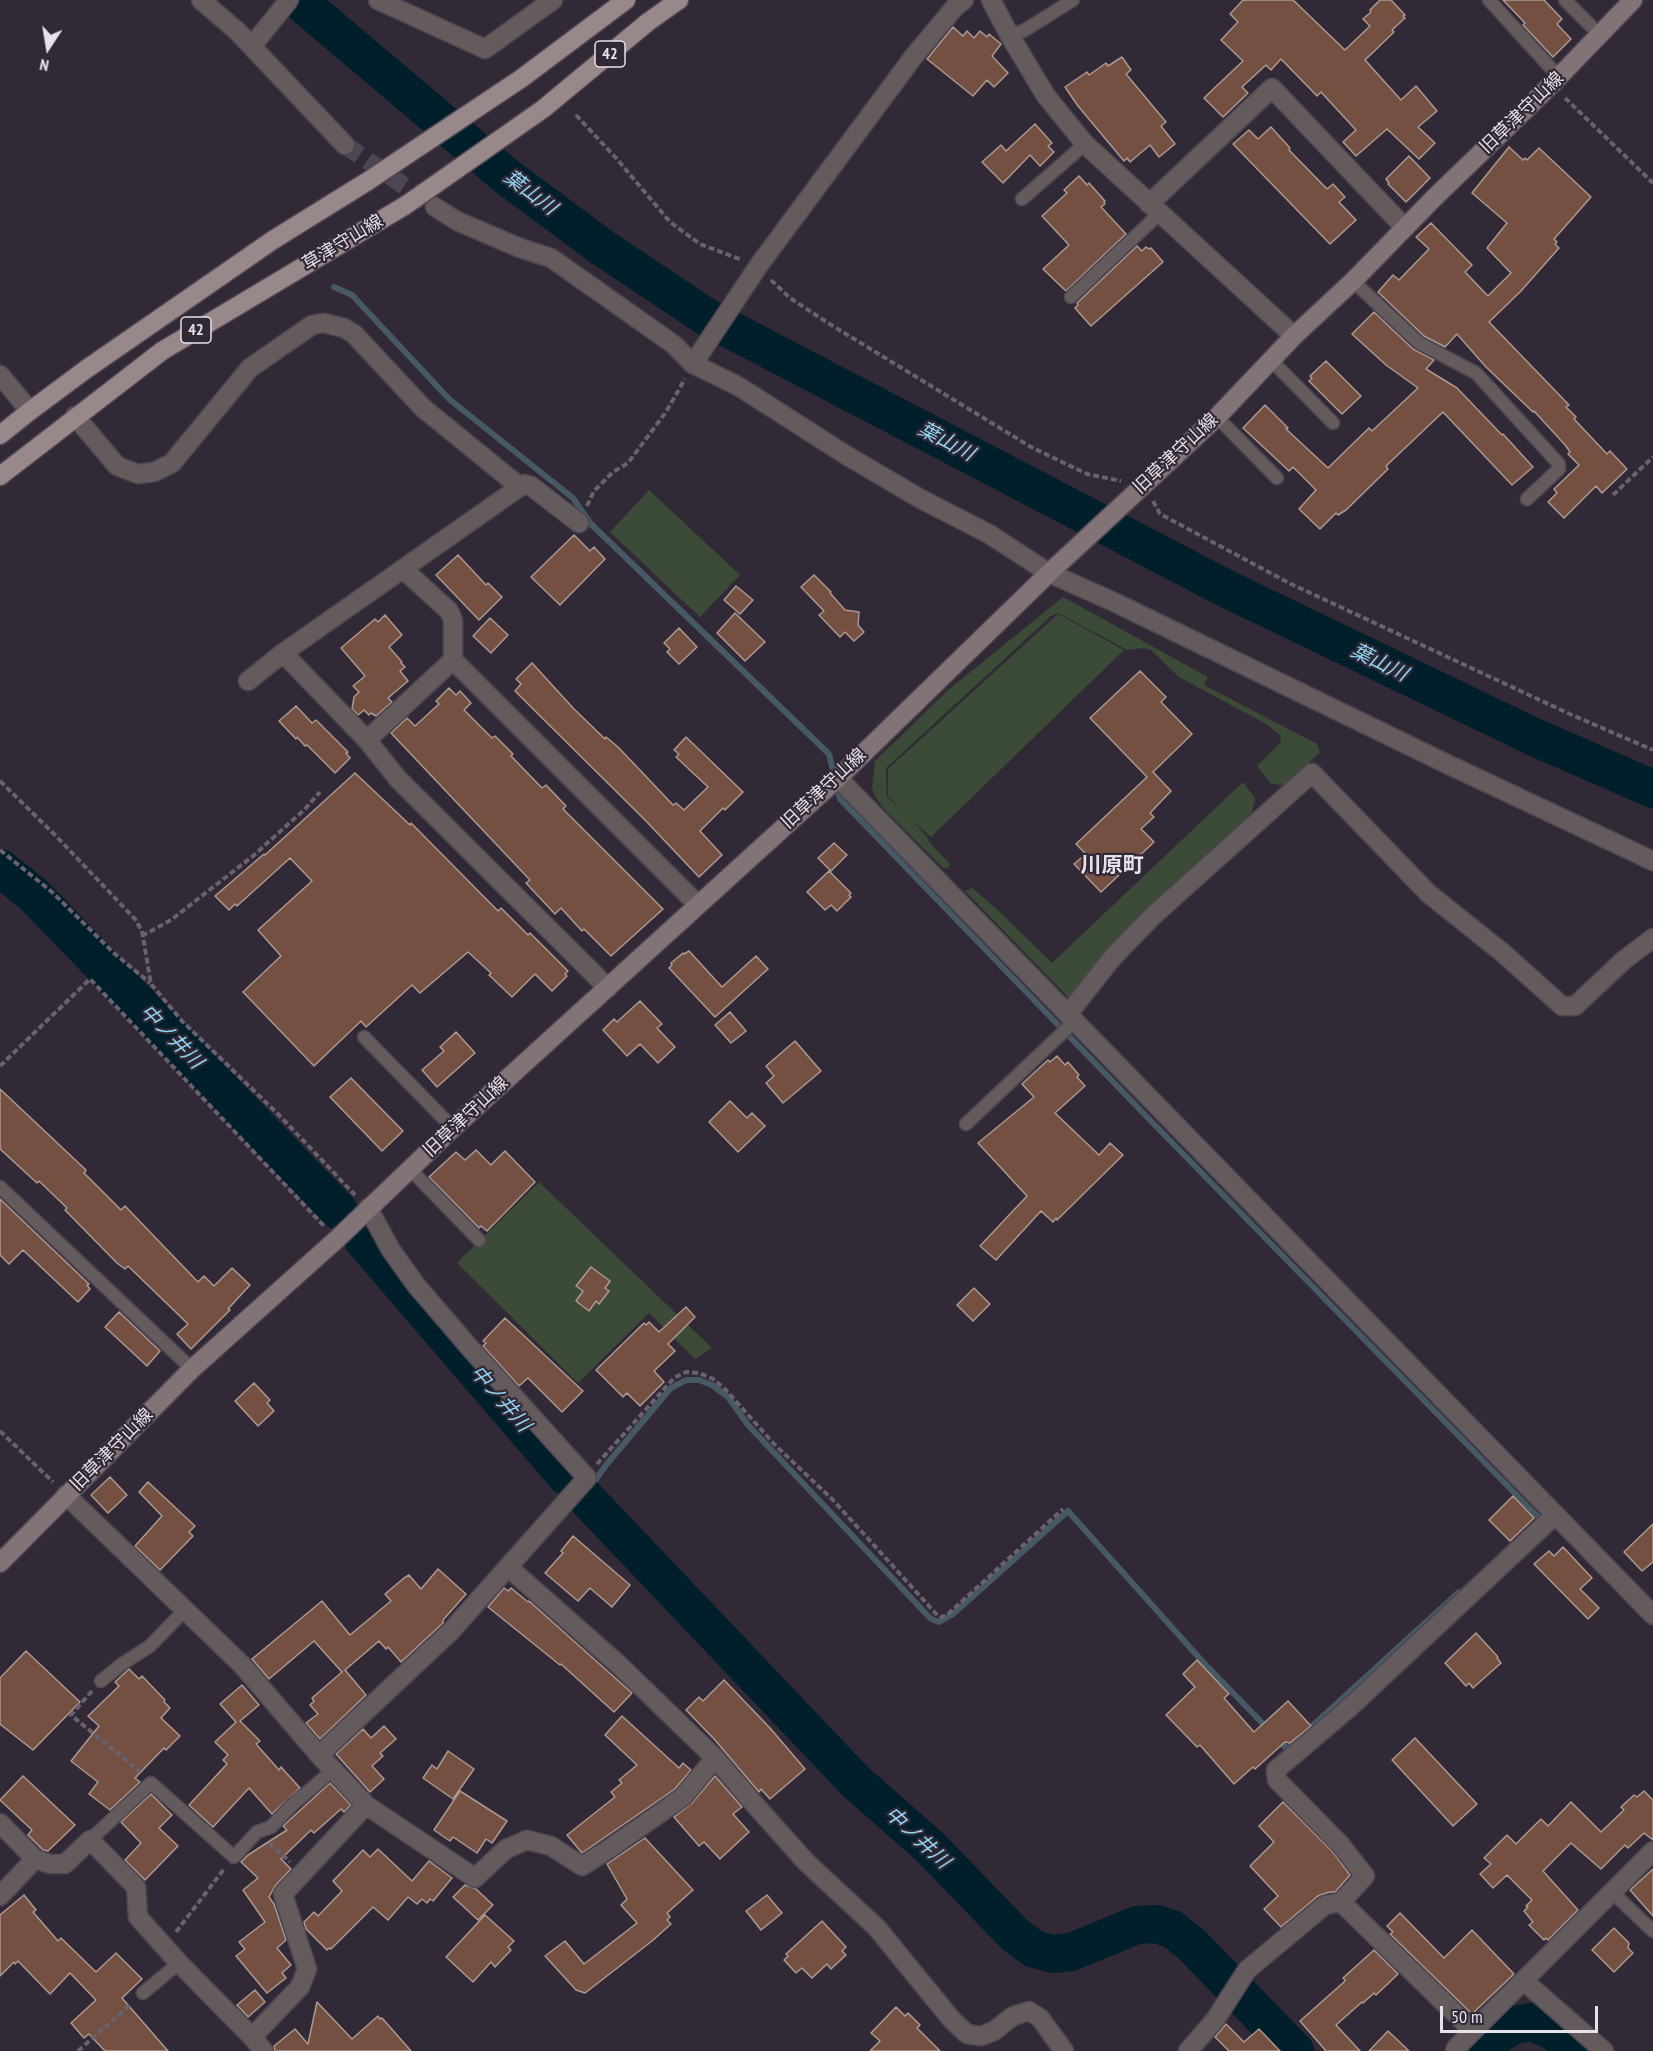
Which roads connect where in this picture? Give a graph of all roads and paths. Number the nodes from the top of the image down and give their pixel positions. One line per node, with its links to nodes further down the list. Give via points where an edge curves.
1 (201, 0): 15 (street)
2 (289, 0): 15 (street)
3 (378, 0): 4 (street, via 485,50)
4 (553, 0)
5 (626, 0): 32 (main road, 42, bridge, via 522,78 273,240)
6 (679, 0): 33 (main road, 草津守山線 / 42, bridge, via 543,110 406,205 162,351)
7 (964, 0): 25 (street, via 914,56)
8 (992, 0): 14 (street)
9 (1072, 0): 14 (lane)
10 (1489, 0): 16 (lane)
11 (1565, 0): 13 (lane)
12 (1634, 0): 13 (street, 旧草津守山線)
13 (1600, 35): 16 (street, 旧草津守山線)
14 (1010, 36): 18 (street, via 1046,96)
15 (252, 46): 19 (street)
16 (1556, 80): 20 (path); 24 (street, 旧草津守山線)
17 (576, 116): 25 (path, via 670,222 700,244)
18 (1085, 144): 21 (lane); 23 (street)
19 (345, 145)
20 (1653, 183)
21 (1022, 199)
22 (435, 207): 30 (street, via 457,221 551,258 673,344)
23 (1155, 208): 24 (street, via 1272,88); 27 (lane); 28 (street)
24 (1405, 228): 26 (street, 旧草津守山線)
25 (757, 268): 30 (street); 41 (path, via 790,298 1031,447 1087,474)
26 (1353, 281): 28 (street, 旧草津守山線); 43 (lane, via 1419,343 1476,373 1559,464 1559,469)
27 (1071, 297)
28 (1294, 336): 29 (street, 旧草津守山線)
29 (1271, 360): 34 (street, 旧草津守山線); 35 (lane)
30 (693, 364): 44 (path, via 666,412 628,463 594,491); 46 (street, via 738,386 919,498)
31 (0, 375): 32 (street)
32 (30, 411): 36 (main road, 42)
33 (75, 416): 38 (main road, 草津守山線 / 42); 40 (street, via 117,466 138,474 154,472 172,463 250,368 312,325 324,323 354,334 423,408)
34 (1217, 417): 39 (lane); 41 (street, 旧草津守山線)
35 (1333, 423)
36 (0, 435)
37 (1653, 457): 42 (path)
38 (0, 476)
39 (1277, 478)
40 (520, 487): 44 (street, via 531,486); 45 (street)
41 (1138, 490): 46 (street, 旧草津守山線); 51 (path, via 1160,514 1291,584)
42 (1613, 495)
43 (1527, 499)
44 (579, 523)
45 (403, 569): 47 (street); 48 (street, via 449,611 453,620)
46 (1053, 570): 52 (street, 旧草津守山線); 56 (street)
47 (283, 653): 49 (street); 50 (street)
48 (453, 660): 50 (street); 57 (street)
49 (248, 681)
50 (367, 740): 61 (street, via 398,779)
51 (1653, 750)
52 (838, 778): 57 (street, 旧草津守山線); 62 (street)
53 (0, 781): 58 (path, via 123,905)
54 (320, 792): 58 (path, via 253,856 171,920)
55 (0, 850): 60 (path, via 52,892)
56 (1653, 861)
57 (698, 905): 61 (street, 旧草津守山線)
58 (142, 936): 60 (path)
59 (1653, 939): 62 (street, via 1575,1006 1562,1006 1429,894 1312,773 1113,957)
60 (151, 984): 69 (path, via 182,1021)
61 (608, 988): 66 (street, 旧草津守山線)
62 (1071, 1018): 65 (lane); 77 (street)
63 (364, 1037): 66 (lane)
64 (0, 1066): 70 (path, via 90,979)
65 (966, 1124)
66 (453, 1128): 67 (street, 旧草津守山線)
67 (410, 1169): 69 (street, 旧草津守山線); 71 (lane)
68 (0, 1187): 72 (lane)
69 (368, 1208): 70 (street, 旧草津守山線); 74 (street, via 416,1285)
70 (337, 1239): 72 (street, 旧草津守山線)
71 (479, 1240)
72 (192, 1370): 75 (street, 旧草津守山線)
73 (0, 1431): 75 (path)
74 (587, 1478): 76 (path, via 674,1378 686,1372 699,1373 725,1389 941,1617); 79 (street)
75 (66, 1495): 78 (street, 旧草津守山線); 80 (street)
76 (1063, 1509)
77 (1555, 1515): 81 (street); 97 (street, via 1349,1708 1276,1770 1277,1780 1340,1844 1365,1876)
78 (0, 1563)
79 (508, 1567): 83 (street, via 451,1631); 84 (street, via 618,1664)
80 (184, 1611): 82 (lane, via 150,1646); 83 (street, via 242,1665)
81 (1653, 1615)
82 (101, 1681): 86 (path, via 71,1715)
83 (318, 1755): 85 (street)
84 (715, 1758): 87 (street, via 683,1797 582,1866 551,1846 527,1840 506,1849 475,1878); 107 (street, via 806,1862 878,1928 967,2034 981,2036 1029,2011 1040,2018)
85 (333, 1770): 87 (street); 89 (lane, via 271,1827)
86 (151, 1783): 90 (lane); 92 (lane)
87 (366, 1805): 94 (street)
88 (0, 1823): 93 (street)
89 (258, 1832): 92 (lane); 94 (path)
90 (90, 1840): 93 (street, via 65,1864); 99 (street, via 136,1887 138,1917)
91 (1653, 1851): 95 (street)
92 (234, 1857): 99 (path)
93 (35, 1859): 96 (street)
94 (302, 1874): 104 (street, via 283,1894 307,1969 300,1988)
95 (1612, 1892): 98 (lane); 101 (street)
96 (0, 1896)
97 (1341, 1902): 103 (street); 108 (street, via 1325,1905 1247,1970 1215,2020)
98 (1653, 1931)
99 (164, 1947): 100 (street)
100 (178, 1963): 102 (lane); 104 (street)
101 (1524, 1981): 103 (street); 110 (street)
102 (143, 1994): 105 (path)
103 (1473, 2031): 109 (street)
104 (252, 2037): 106 (street)
105 (78, 2051)
106 (264, 2051)
107 (1064, 2051)
108 (1188, 2051)
109 (1455, 2051)
110 (1604, 2051)

